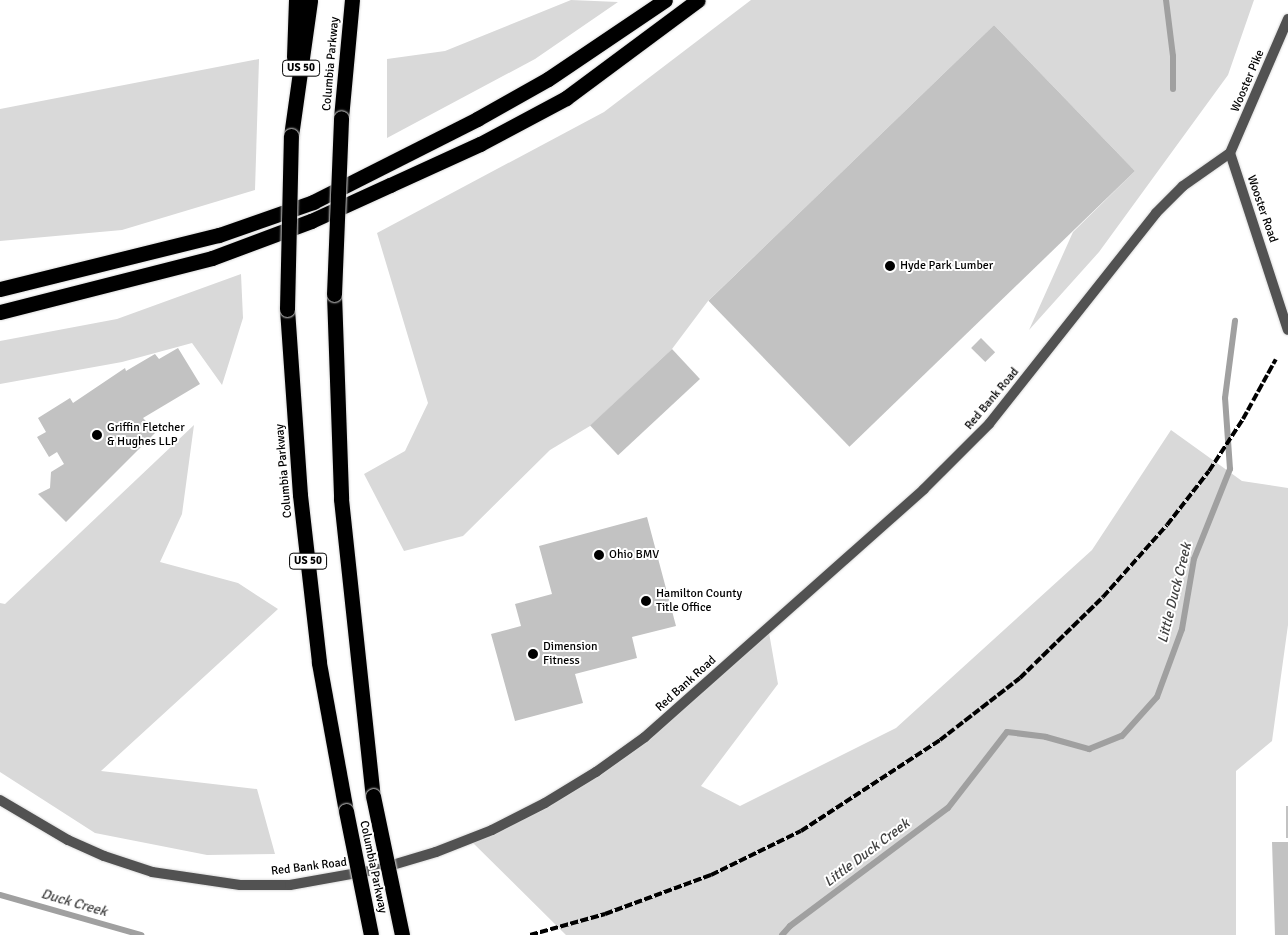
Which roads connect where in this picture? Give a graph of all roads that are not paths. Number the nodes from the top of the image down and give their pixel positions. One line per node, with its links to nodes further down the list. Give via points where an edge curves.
1 (296, 0): 7 (highway)
2 (310, 0): 7 (highway, Columbia Parkway / US 50)
3 (352, 0): 14 (highway, Columbia Parkway / US 50, bridge, via 341,118 334,294 341,498 374,796)
4 (665, 0): 9 (highway, via 548,79 478,119 313,202 219,235)
5 (698, 0): 10 (highway, via 566,98 480,144 390,186 212,258)
6 (1288, 19): 8 (street, Wooster Pike)
7 (292, 136): 13 (highway, Columbia Parkway / US 50, bridge, via 287,309 300,496 319,663)
8 (1230, 153): 11 (street, Wooster Road); 12 (street, Red Bank Road, via 1183,186 1156,212 990,424 924,489 645,737 545,803 492,830 436,852 379,869 290,885 240,885 152,872 104,856 68,840)
9 (0, 290)
10 (0, 312)
11 (1288, 330)
12 (0, 800)
13 (371, 935)
14 (402, 935)

